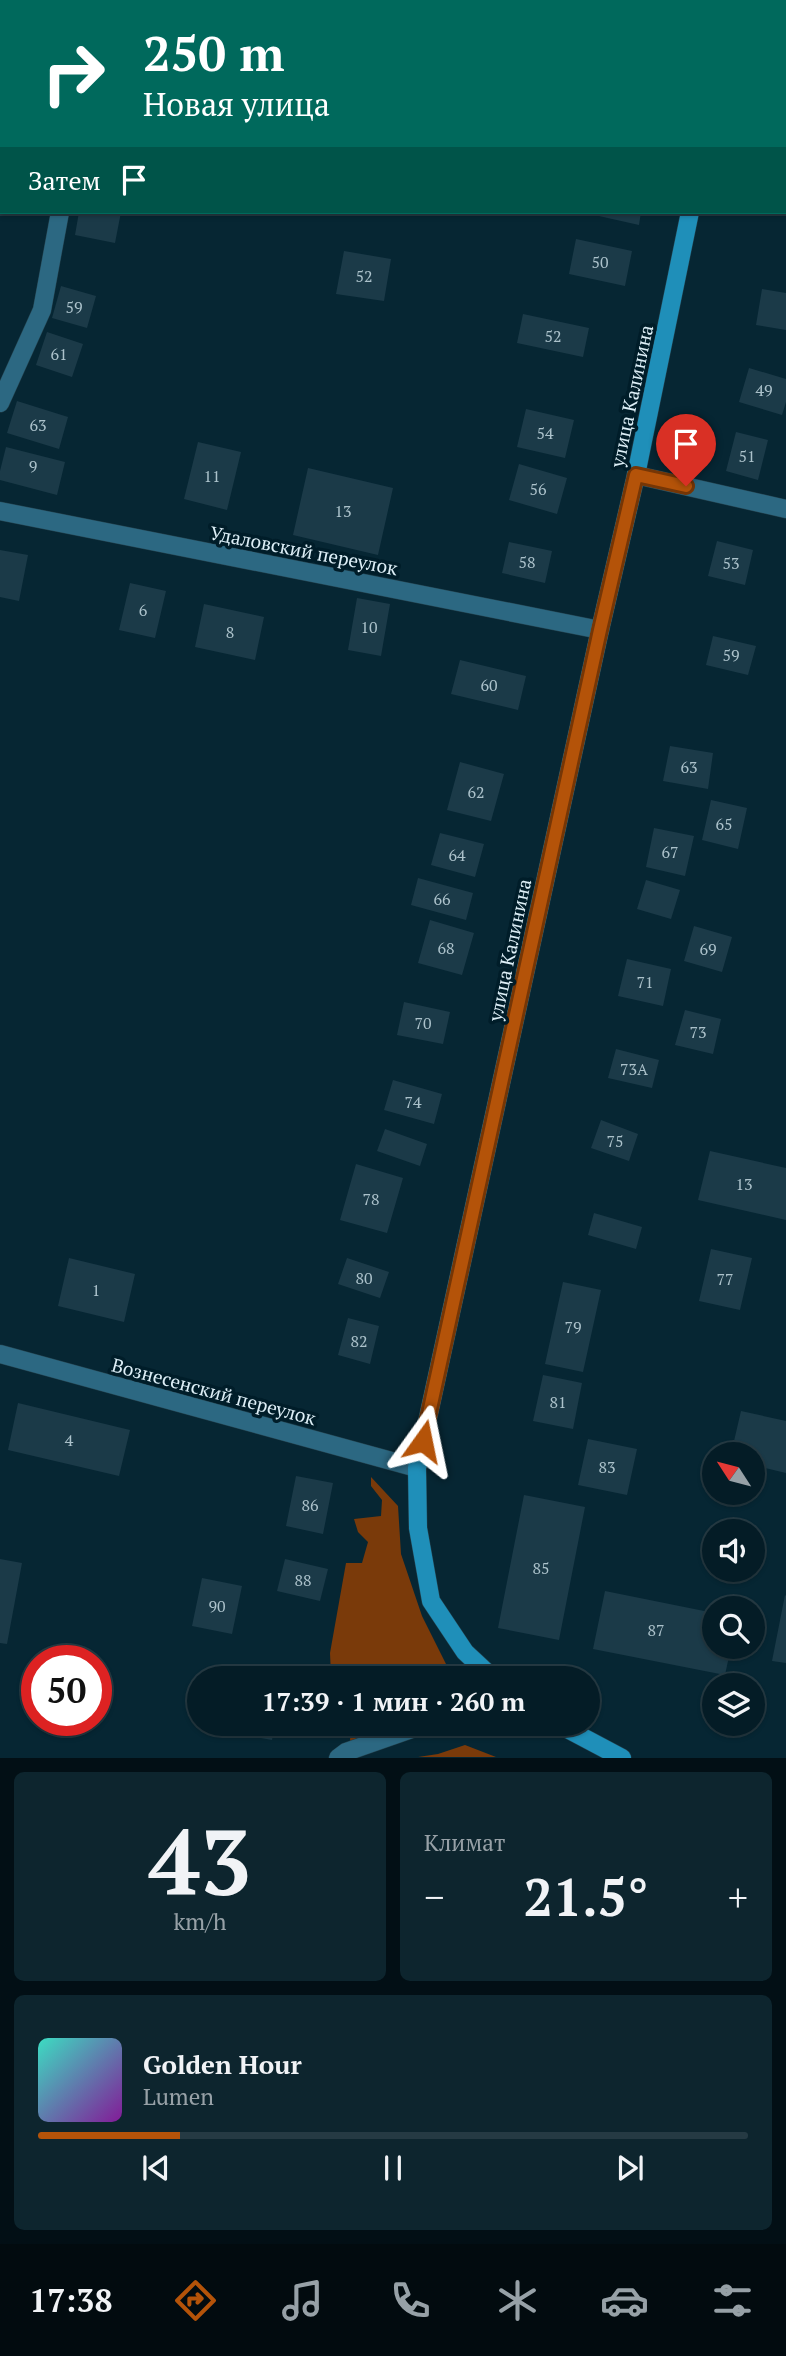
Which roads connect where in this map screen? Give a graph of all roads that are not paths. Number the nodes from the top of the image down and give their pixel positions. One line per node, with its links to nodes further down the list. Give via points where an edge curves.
1 (60, 214): 3 (street, via 42,310)
2 (691, 214): 4 (main road, улица Калинина)
3 (0, 403)
4 (636, 475): 5 (street); 7 (main road, улица Калинина)
5 (786, 509)
6 (0, 511): 7 (street, Удаловский переулок)
7 (600, 630): 9 (main road, улица Калинина)
8 (0, 1354): 9 (street, Вознесенский переулок)
9 (417, 1468): 10 (main road, улица Калинина, via 418,1528 431,1601 465,1652)
10 (480, 1666)
11 (392, 1736): 13 (street)
12 (581, 1736): 14 (main road)
13 (338, 1758)
14 (622, 1758)

